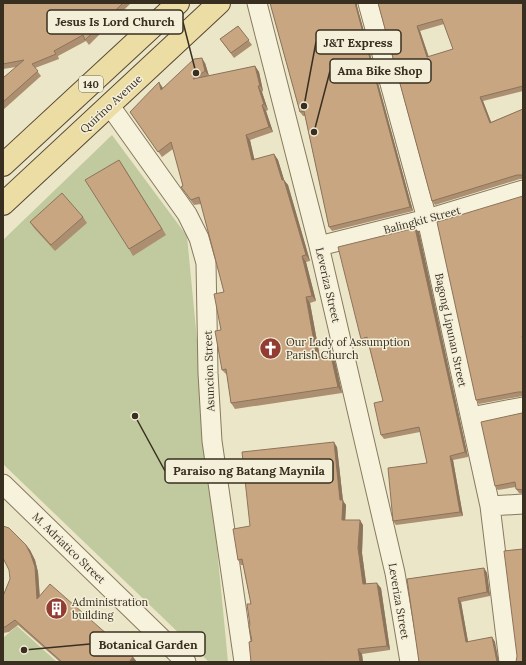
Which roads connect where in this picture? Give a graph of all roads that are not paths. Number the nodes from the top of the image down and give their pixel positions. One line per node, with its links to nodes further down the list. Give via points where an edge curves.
1 (178, 3): 6 (main road, 140)
2 (219, 3): 5 (main road, Quirino Avenue / 140)
3 (258, 3): 10 (street, Leveriza Street)
4 (368, 3): 9 (street, Bagong Lipunan Street)
5 (110, 106): 8 (main road, Quirino Avenue / 140); 17 (street, Asuncion Street, via 187,214 200,238 206,263 212,441)
6 (3, 165)
7 (523, 190): 9 (street, Balingkit Street)
8 (3, 204)
9 (427, 219): 10 (street, Balingkit Street); 12 (street, Bagong Lipunan Street)
10 (319, 246): 18 (street, Leveriza Street, via 395,574)
11 (523, 407): 12 (street)
12 (471, 417): 15 (street, Bagong Lipunan Street)
13 (3, 484): 16 (street, M. Adriatico Street)
14 (523, 504): 15 (street)
15 (490, 506): 19 (street, Bagong Lipunan Street)
16 (186, 662)
17 (244, 662)
18 (410, 662)
19 (509, 662)

